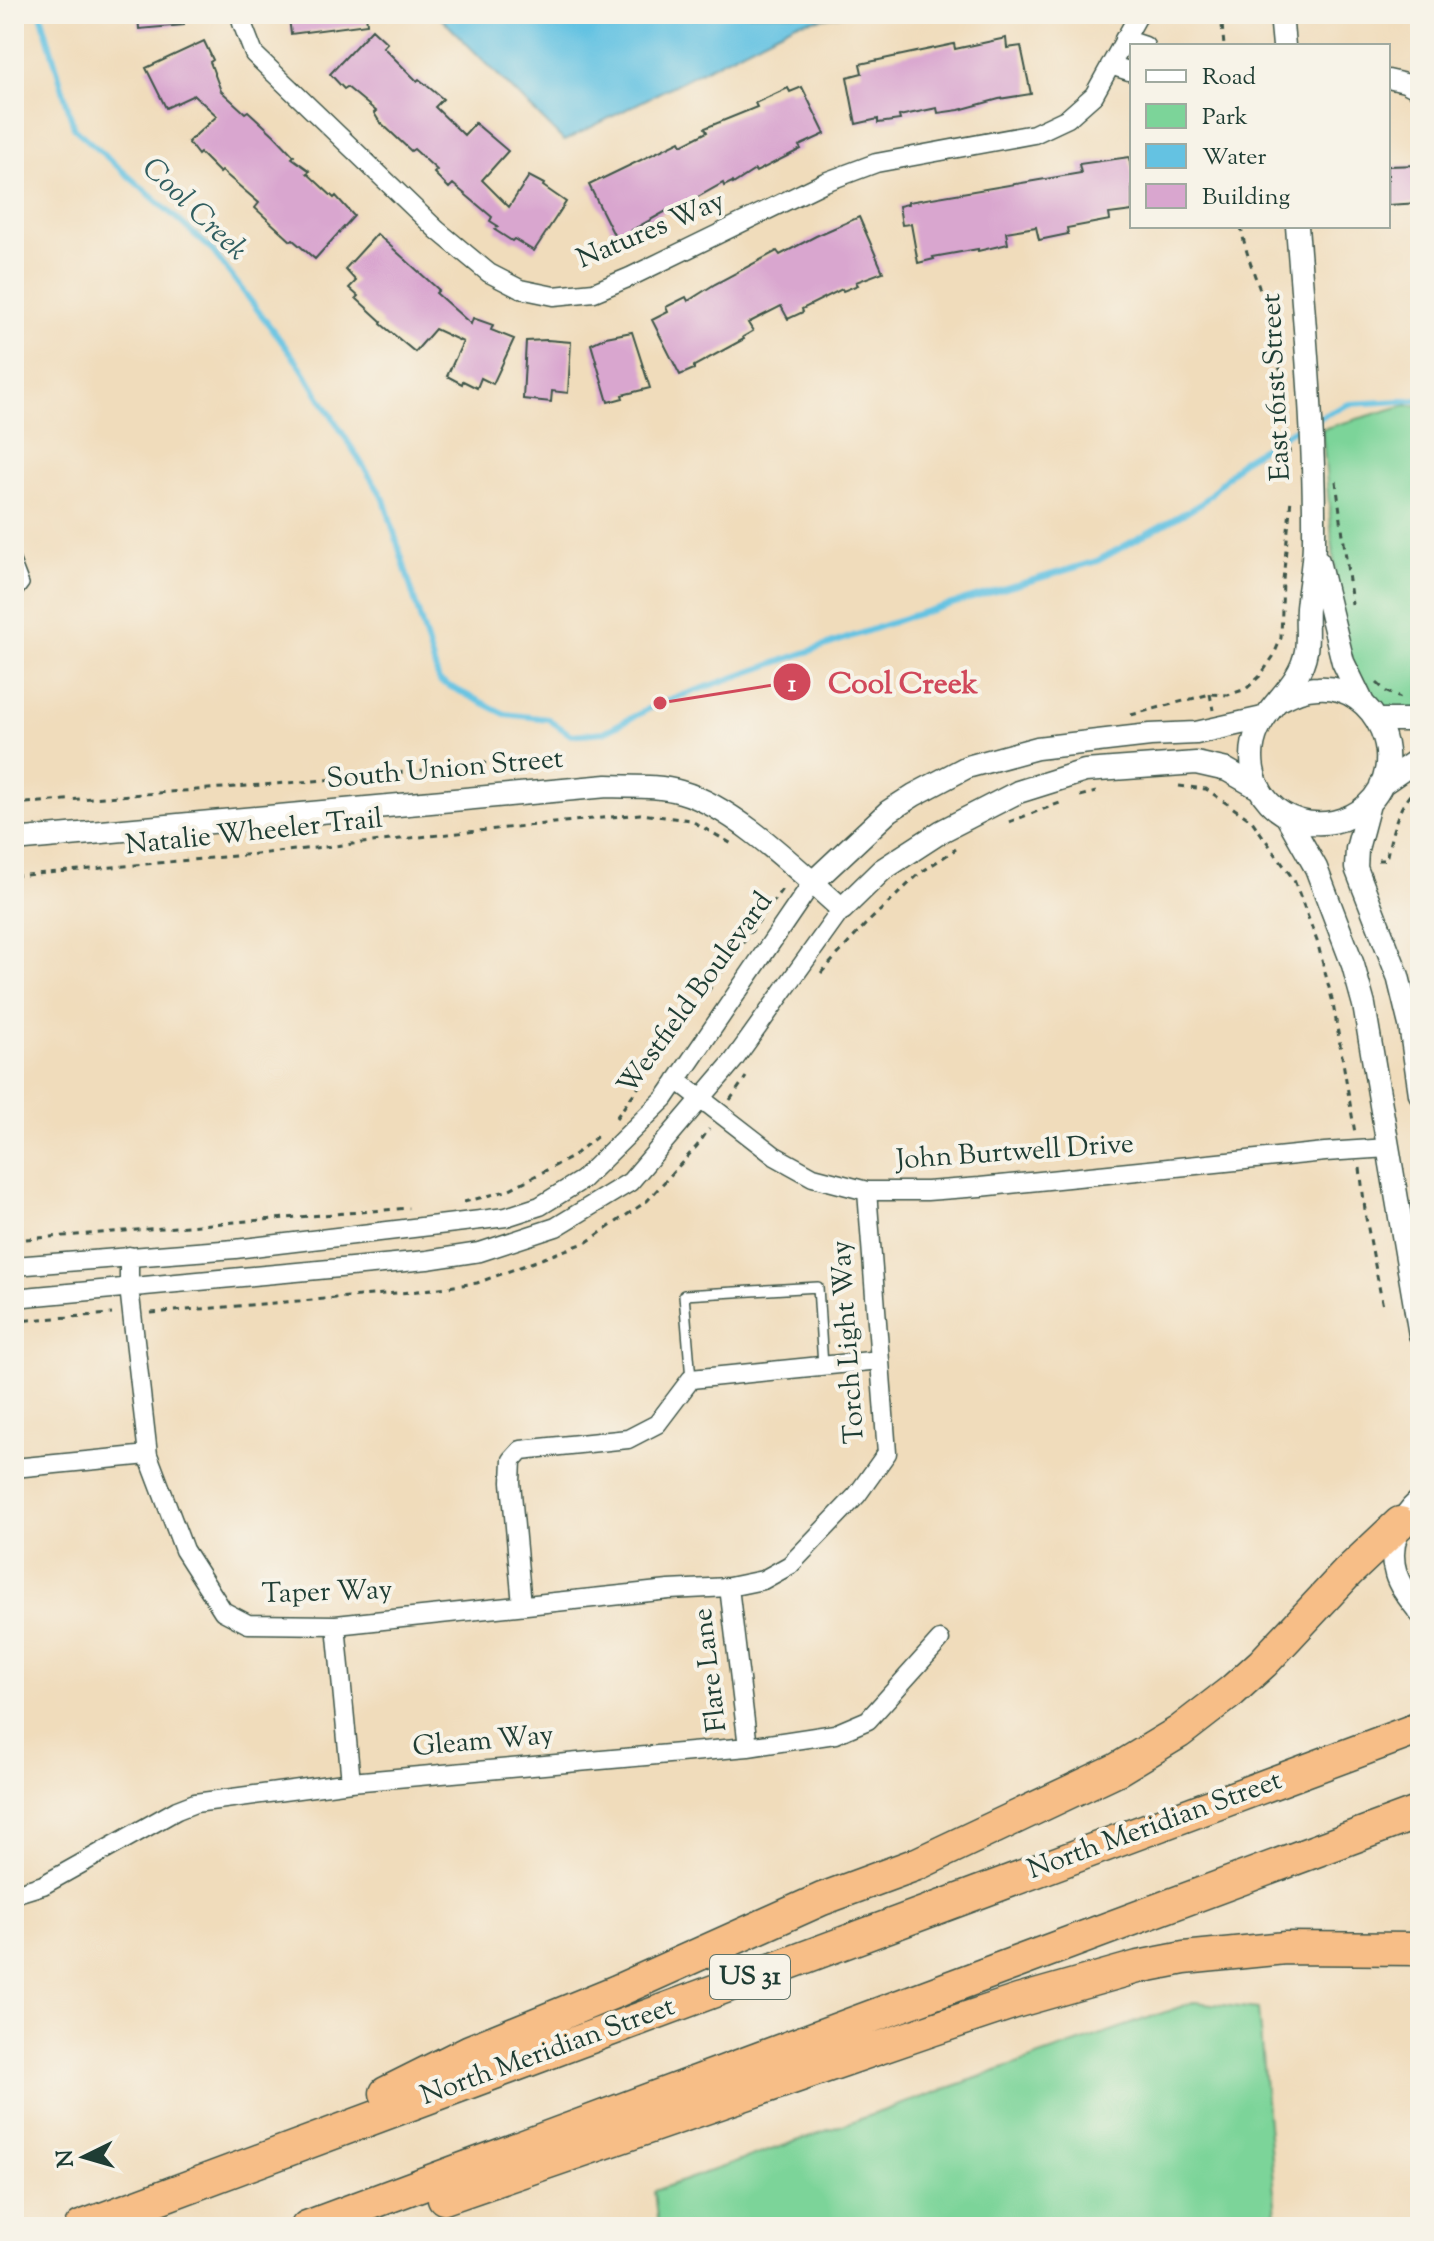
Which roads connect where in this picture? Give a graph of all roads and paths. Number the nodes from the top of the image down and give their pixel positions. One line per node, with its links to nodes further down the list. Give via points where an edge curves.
1 (241, 14): 9 (street, Natures Way, via 254,54 437,230 489,273 520,289 554,296 594,292 876,163 1034,134 1068,118 1094,95)
2 (1139, 14): 5 (street, Natures Way)
3 (1221, 14): 7 (path)
4 (1281, 14): 8 (street)
5 (1124, 39): 6 (street); 9 (street, Natures Way)
6 (1139, 44)
7 (1224, 44)
8 (1284, 44)
9 (1110, 65): 10 (street)
10 (1130, 71)
11 (1390, 79): 12 (street)
12 (1420, 91)
13 (1241, 228): 15 (path, via 1270,320)
14 (1297, 228): 18 (street, East 161st Street)
15 (1291, 464)
16 (1335, 471): 21 (path)
17 (1291, 490): 26 (path, via 1281,638 1260,676 1246,689 1228,695 1210,694)
18 (1314, 545): 24 (street, East 161st Street, via 1343,662); 25 (street, East 161st Street, via 1306,651)
19 (14, 558): 20 (lane, via 24,584)
20 (14, 597)
21 (1352, 606)
22 (1372, 678): 23 (path)
23 (1387, 692)
24 (1363, 703): 25 (street, via 1343,691 1321,687 1299,690); 27 (street)
25 (1271, 709): 33 (street, via 1255,734 1252,753); 44 (street, Westfield Boulevard, via 1196,733 1037,748 967,767 889,811)
26 (1122, 717)
27 (1378, 720): 28 (street); 35 (street, via 1388,763)
28 (1420, 720)
29 (1420, 758): 35 (street)
30 (511, 760): 36 (path)
31 (1170, 785): 55 (path, via 1206,789 1252,821 1294,880 1333,1003)
32 (1420, 785): 42 (path, via 1396,817)
33 (1260, 789): 37 (street); 45 (street, via 1227,770 1196,763 1085,771 1018,792 942,831 882,870)
34 (1104, 790): 38 (path)
35 (1375, 794): 37 (street, via 1351,817 1329,824); 49 (street, via 1359,839 1356,868 1398,976)
36 (14, 804)
37 (1286, 815): 54 (street, via 1316,868 1353,965)
38 (1010, 822)
39 (14, 840): 44 (street, South Union Street, via 607,786 682,792 719,809)
40 (737, 847): 43 (path, Natalie Wheeler Trail, via 690,820 640,814)
41 (958, 847): 46 (path, via 920,873)
42 (1386, 860)
43 (14, 876)
44 (806, 877): 45 (street, South Union Street); 48 (street, Westfield Boulevard); 52 (path, via 787,882)
45 (842, 909): 50 (street)
46 (813, 984)
47 (752, 1068): 51 (path)
48 (677, 1080): 50 (street, John Burtwell Drive); 60 (street, Westfield Boulevard, via 582,1180 540,1206 506,1217)
49 (1420, 1094)
50 (700, 1099): 51 (street, John Burtwell Drive); 62 (street, via 630,1182 556,1227 480,1252 440,1258)
51 (719, 1115): 56 (street, John Burtwell Drive, via 813,1177); 65 (path, via 647,1201 587,1242 477,1283)
52 (611, 1124)
53 (601, 1133): 57 (path, via 570,1158 506,1191)
54 (1389, 1148): 55 (street, John Burtwell Drive); 67 (street)
55 (1358, 1151): 56 (street, John Burtwell Drive, via 980,1187); 64 (path)
56 (867, 1191): 68 (street, Torch Light Way)
57 (458, 1203)
58 (411, 1208): 59 (path)
59 (14, 1240)
60 (129, 1256): 61 (street, Westfield Boulevard); 62 (street, Taper Way)
61 (14, 1266)
62 (129, 1287): 63 (street); 65 (street, Taper Way)
63 (14, 1298)
64 (1383, 1307)
65 (132, 1313): 66 (path); 71 (street, Taper Way)
66 (14, 1321)
67 (1420, 1335)
68 (880, 1360): 69 (street); 74 (street, Torch Light Way, via 887,1453 857,1495 790,1565 763,1580)
69 (823, 1366): 70 (street); 70 (lane, via 818,1287 684,1295)
70 (691, 1379): 75 (street, via 657,1424 628,1439 521,1450 512,1460)
71 (148, 1455): 72 (street); 77 (street, Taper Way, via 184,1550 223,1611 248,1624)
72 (14, 1468)
73 (1410, 1511): 76 (street, via 1395,1539 1393,1557 1396,1574); 85 (highway, via 1232,1691 1118,1769 917,1864 822,1899 470,2051)
74 (729, 1587): 75 (street, Torch Light Way); 80 (street, Flare Lane)
75 (522, 1605): 77 (street, Taper Way)
76 (1420, 1612)
77 (336, 1625): 81 (street)
78 (940, 1640): 80 (street, Gleam Way, via 868,1720 835,1734)
79 (1420, 1728): 85 (highway, North Meridian Street / US 31)
80 (748, 1747): 81 (street, Gleam Way)
81 (351, 1782): 83 (street, Gleam Way, via 195,1803 43,1885)
82 (1420, 1812): 87 (highway)
83 (14, 1894)
84 (1420, 1949): 88 (highway, via 1242,1951 1102,1977)
85 (167, 2194): 86 (highway, North Meridian Street / US 31)
86 (81, 2227)
87 (307, 2227)
88 (353, 2227)

